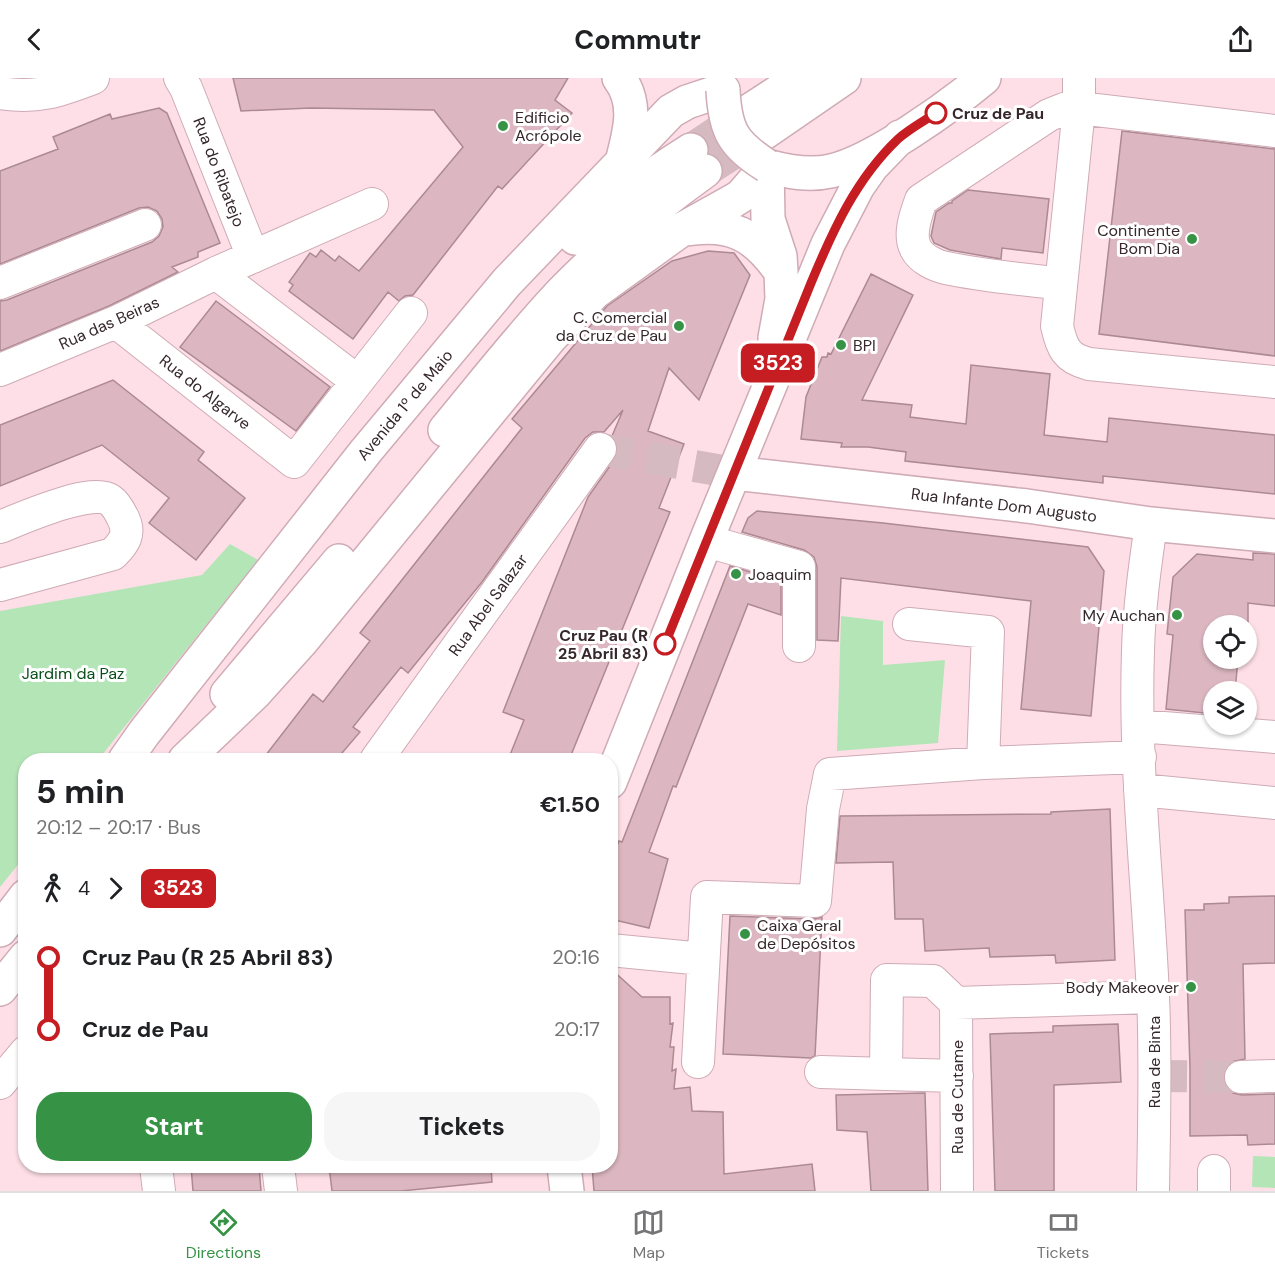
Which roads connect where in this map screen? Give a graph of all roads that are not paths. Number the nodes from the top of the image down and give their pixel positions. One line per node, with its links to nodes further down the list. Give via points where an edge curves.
1 (5, 78): 9 (street)
2 (93, 78): 10 (street, via 58,92 21,97)
3 (619, 78): 14 (main road, via 630,97 631,115)
4 (800, 78): 5 (main road, via 757,122)
5 (844, 78)
6 (984, 78): 13 (main road)
7 (714, 82): 14 (main road, Avenida 1º de Maio, via 671,111); 15 (main road, bridge, via 732,134 747,153)
8 (183, 83): 19 (street, Rua do Ribatejo)
9 (0, 86)
10 (0, 93)
11 (1079, 93): 12 (street); 23 (street); 23 (street, via 1064,109 921,200 913,233 915,248 923,258 945,268)
12 (1275, 131)
13 (900, 137): 15 (main road, via 831,171 806,173); 29 (main road, via 872,166 837,225)
14 (622, 163): 41 (main road, Avenida 1º de Maio, via 507,282 280,559)
15 (767, 166): 18 (main road, via 725,208); 20 (main road, via 768,219)
16 (372, 204): 19 (street, Rua das Beiras)
17 (145, 225): 22 (street)
18 (681, 230): 20 (main road, via 717,228 745,235 758,243); 44 (main road, via 595,292 550,338 301,642)
19 (253, 257): 21 (street, Rua das Beiras)
20 (781, 272): 29 (main road, via 782,298)
21 (216, 273): 25 (street, Rua das Beiras); 27 (street)
22 (0, 283)
23 (1061, 284): 28 (street, via 1057,326 1060,341 1076,360 1102,366)
24 (411, 312): 27 (street)
25 (116, 322): 26 (street, Rua das Beiras); 27 (street, Rua do Algarve, via 294,462)
26 (0, 370)
27 (357, 381)
28 (1275, 382)
29 (763, 402): 31 (main road)
30 (600, 448): 45 (street, Rua Abel Salazar)
31 (734, 473): 32 (main road, Rua Infante Dom Augusto); 35 (main road)
32 (1151, 524): 34 (main road, Rua Infante Dom Augusto); 39 (street, Rua de Binta, via 1139,614)
33 (0, 527): 36 (street, via 34,512 94,496 109,499 128,527 124,543 113,554)
34 (1275, 536)
35 (706, 541): 38 (street, via 799,567); 47 (main road)
36 (0, 585)
37 (909, 624): 48 (street, via 988,632)
38 (800, 646)
39 (1139, 726): 40 (street); 46 (street, Rua de Binta)
40 (1275, 737)
41 (130, 753)
42 (145, 753): 43 (main road, via 548,265 583,231 661,170 698,161 531,326)
43 (179, 753)
44 (192, 753)
45 (381, 753)
46 (1140, 757): 48 (street); 49 (street, Rua de Binta)
47 (618, 762)
48 (983, 763): 54 (street, via 830,774 815,901 707,897)
49 (1140, 790): 50 (street); 57 (street, Rua de Binta)
50 (1275, 803)
51 (18, 906): 52 (main road)
52 (0, 930)
53 (618, 951): 54 (street)
54 (703, 959): 60 (street)
55 (18, 967): 56 (main road)
56 (0, 989)
57 (1154, 996): 58 (street); 74 (street, Rua de Binta)
58 (956, 1003): 62 (street, via 933,981 887,980); 63 (street, Rua de Cutame)
59 (18, 1062): 66 (street)
60 (698, 1062)
61 (820, 1072): 62 (street)
62 (886, 1074): 63 (street)
63 (957, 1076): 73 (street, Rua de Cutame)
64 (1275, 1076): 65 (street)
65 (1241, 1077)
66 (0, 1083)
67 (157, 1173): 70 (street)
68 (279, 1173): 71 (street)
69 (565, 1173): 72 (main road)
70 (159, 1191)
71 (280, 1191)
72 (567, 1191)
73 (957, 1191)
74 (1153, 1191)

